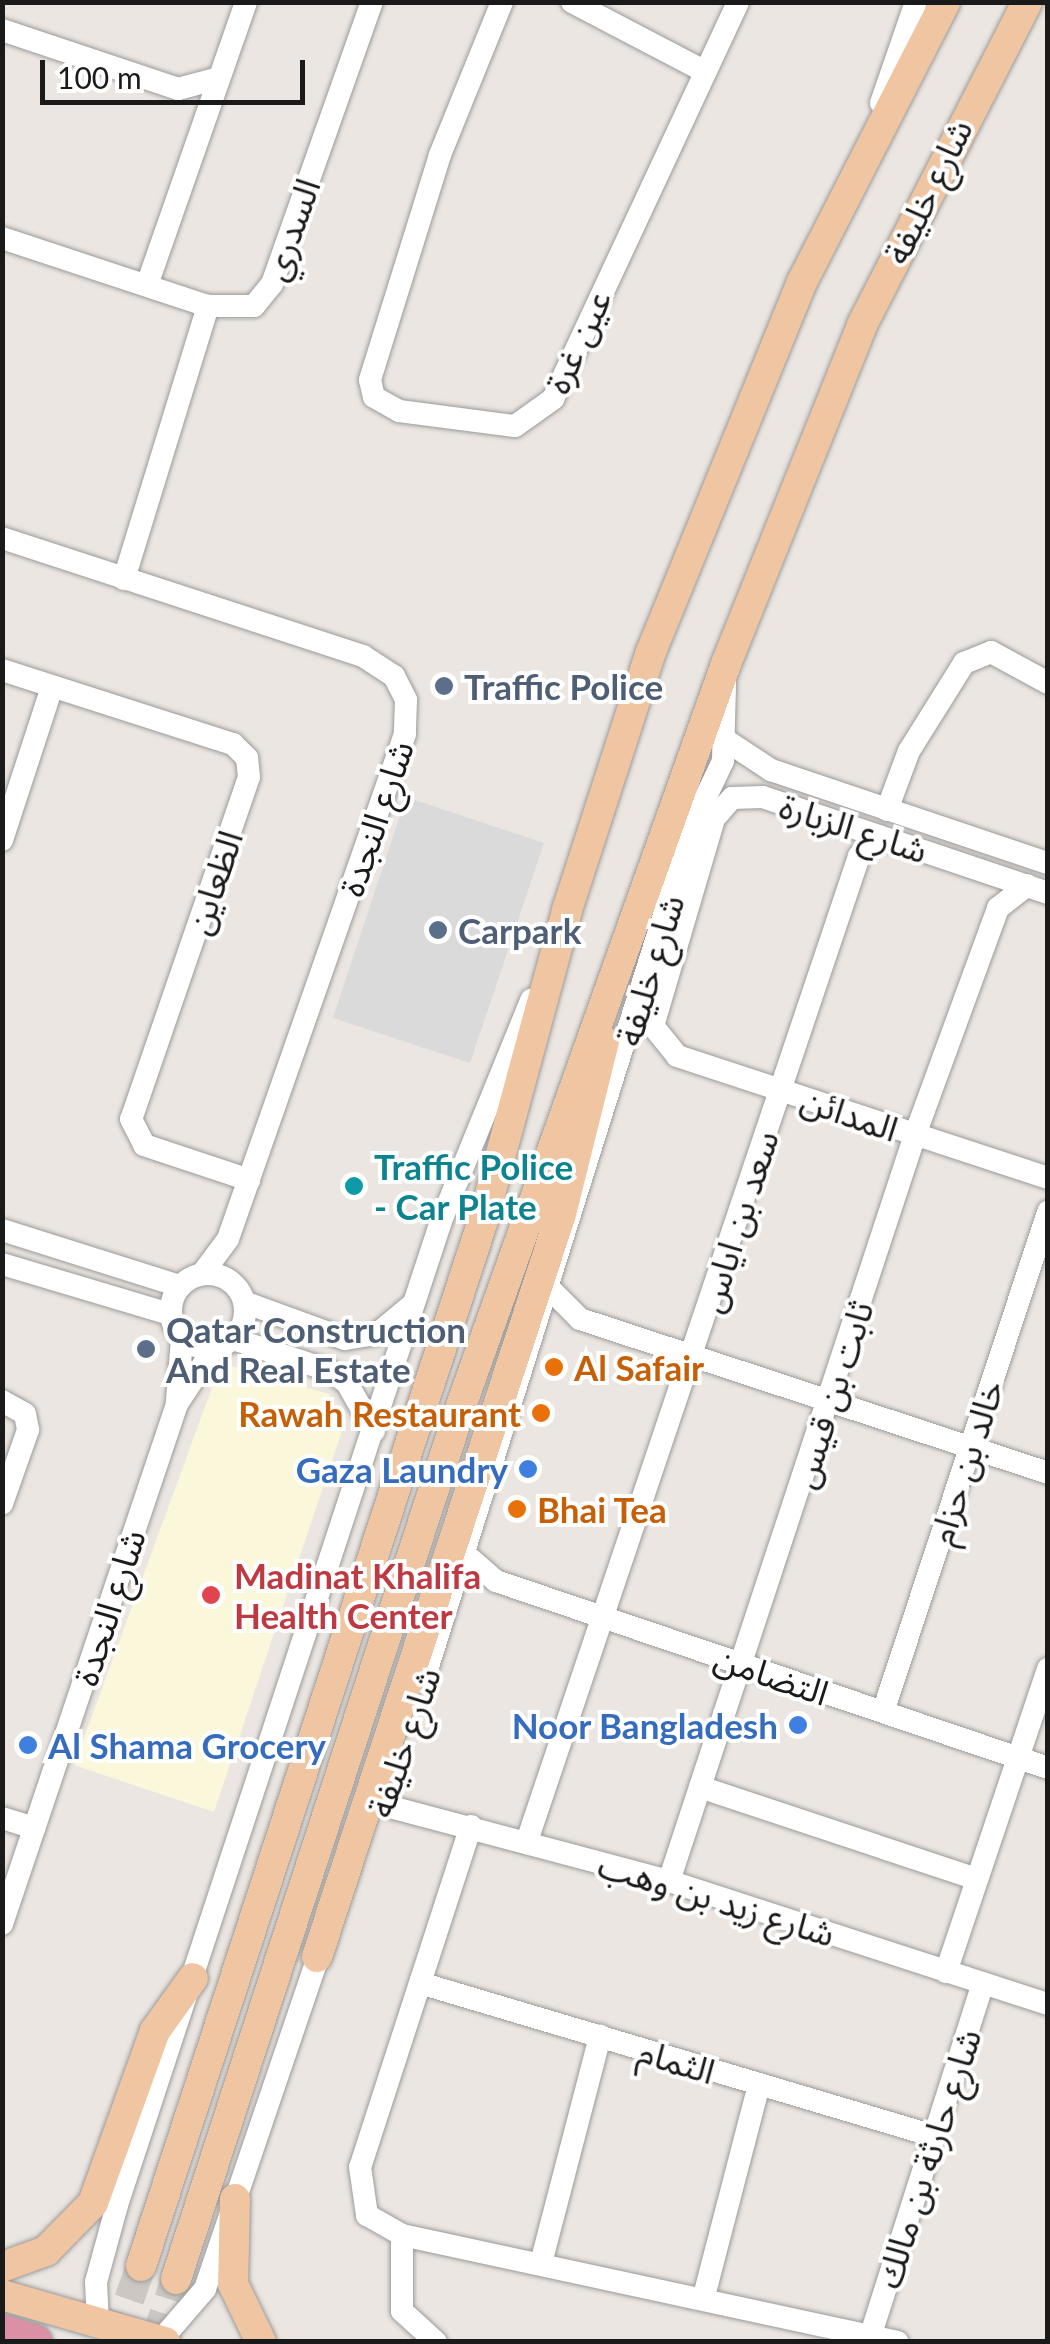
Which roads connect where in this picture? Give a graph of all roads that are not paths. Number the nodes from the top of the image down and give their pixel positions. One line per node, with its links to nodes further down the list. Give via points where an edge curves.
1 (246, 2): 11 (street)
2 (372, 2): 17 (street, السدري, via 272,284 241,311)
3 (502, 2): 10 (street, عين غرة, via 440,154 370,380 374,397 399,412 515,426 536,419)
4 (572, 2): 10 (street)
5 (738, 2): 10 (street, عين غرة)
6 (916, 2): 14 (street, شارع خليفة)
7 (945, 2): 14 (main road, شارع خليفة)
8 (1027, 2): 20 (main road, شارع خليفة, via 862,325)
9 (2, 30): 12 (street)
10 (700, 69)
11 (219, 78): 12 (street); 13 (street)
12 (178, 89): 13 (street)
13 (204, 119): 16 (street)
14 (866, 146): 34 (main road, شارع خليفة, via 725,458)
15 (2, 238): 16 (street)
16 (146, 285): 17 (street)
17 (208, 306): 19 (street)
18 (2, 538): 19 (street, شارع النجدة)
19 (124, 580): 40 (street, شارع النجدة, via 363,656 394,676 406,700 405,734)
20 (726, 664): 24 (street, شارع خليفة); 35 (main road, شارع خليفة)
21 (2, 670): 23 (street, الظعاين)
22 (1048, 683): 27 (street, via 991,652 964,663 909,751)
23 (52, 687): 29 (street); 40 (street, الظعاين, via 233,744 247,758 249,777 130,1119 144,1145)
24 (727, 742): 25 (street, شارع الزبارة); 26 (street, شارع خليفة)
25 (771, 770): 26 (street, شارع الزبارة); 27 (street, شارع الزبارة)
26 (715, 782): 47 (street, شارع خليفة, via 692,826)
27 (887, 810): 30 (street, شارع الزبارة)
28 (879, 836): 31 (street, شارع الزبارة); 36 (street, شارع الزبارة, via 763,797 722,808 654,1011); 37 (street, سعد بن اياس, via 859,856)
29 (2, 840)
30 (1048, 863)
31 (984, 870): 32 (street, شارع الزبارة); 33 (street)
32 (1037, 889): 33 (street)
33 (998, 908): 38 (street, ثابت بن قيس)
34 (567, 910): 49 (street, شارع خليفة); 93 (main road, شارع خليفة, via 483,1220)
35 (614, 979): 81 (main road, via 598,1087 561,1214); 95 (main road, شارع خليفة, via 462,1403)
36 (658, 1039): 37 (street, المدائن, via 677,1056)
37 (780, 1089): 38 (street, المدائن); 55 (street, سعد بن اياس)
38 (915, 1135): 39 (street, المدائن); 57 (street, ثابت بن قيس)
39 (1048, 1178)
40 (249, 1180): 43 (street, شارع النجدة)
41 (1048, 1212): 60 (street, خالد بن حزام)
42 (2, 1230): 46 (street)
43 (228, 1240): 45 (street, شارع النجدة); 48 (street, شارع النجدة)
44 (5, 1266): 50 (street)
45 (202, 1274): 46 (street); 48 (street)
46 (180, 1286): 50 (street)
47 (552, 1292): 51 (street); 52 (street, شارع خليفة)
48 (239, 1293): 49 (street, via 345,1339 377,1334); 54 (street)
49 (414, 1303): 59 (street, شارع خليفة)
50 (170, 1314): 53 (street)
51 (580, 1318): 52 (street); 55 (street)
52 (540, 1331): 63 (street, شارع خليفة)
53 (182, 1339): 54 (street); 58 (street, شارع النجدة)
54 (224, 1344): 58 (street, شارع النجدة); 59 (street, via 328,1370 347,1383)
55 (693, 1355): 57 (street); 66 (street, سعد بن اياس)
56 (2, 1400): 62 (street, via 25,1414 28,1430)
57 (830, 1400): 60 (street); 67 (street, ثابت بن قيس)
58 (177, 1404): 76 (street, شارع النجدة)
59 (374, 1431): 83 (street, شارع خليفة)
60 (970, 1447): 61 (street); 69 (street, خالد بن حزام)
61 (1048, 1473)
62 (2, 1504)
63 (466, 1554): 64 (street, التضامن); 65 (street, شارع خليفة)
64 (496, 1582): 65 (street); 66 (street, التضامن)
65 (453, 1594): 73 (street, شارع خليفة)
66 (602, 1617): 67 (street, التضامن); 77 (street, سعد بن اياس)
67 (742, 1664): 69 (street, التضامن); 72 (street, ثابت بن قيس)
68 (1048, 1669): 70 (street, شارع حارثة بن مالك)
69 (882, 1712): 70 (street, التضامن)
70 (1018, 1758): 71 (street, التضامن); 78 (street, شارع حارثة بن مالك)
71 (1048, 1768)
72 (700, 1787): 78 (street); 79 (street, ثابت بن قيس)
73 (383, 1805): 75 (street, شارع زيد بن وهب); 81 (street, شارع خليفة)
74 (2, 1818): 76 (street)
75 (471, 1826): 77 (street, شارع زيد بن وهب); 85 (street)
76 (34, 1828): 80 (street, شارع النجدة)
77 (527, 1840): 79 (street, شارع زيد بن وهب)
78 (977, 1879): 82 (street, شارع حارثة بن مالك)
79 (669, 1881): 82 (street, شارع زيد بن وهب)
80 (2, 1924)
81 (317, 1957): 90 (street, شارع خليفة)
82 (946, 1972): 84 (street, شارع زيد بن وهب)
83 (193, 1978): 94 (main road, via 155,2031 93,2202 46,2251); 101 (street, شارع خليفة, via 101,2255)
84 (983, 1982): 86 (street, شارع زيد بن وهب); 89 (street, شارع حارثة بن مالك)
85 (420, 1983): 87 (street, الثمام); 91 (street, via 360,2168 367,2214)
86 (1048, 2004)
87 (600, 2036): 88 (street, الثمام); 92 (street)
88 (759, 2086): 89 (street, الثمام); 97 (street)
89 (934, 2136): 100 (street, شارع حارثة بن مالك)
90 (234, 2199): 102 (street, شارع خليفة, via 205,2288); 104 (main road, via 233,2284)
91 (402, 2235): 92 (street); 105 (street, via 402,2311)
92 (541, 2264): 97 (street)
93 (141, 2266)
94 (2, 2267)
95 (176, 2279)
96 (2, 2295): 98 (main road)
97 (704, 2296): 100 (street)
98 (41, 2325): 99 (highway); 101 (main road); 103 (main road)
99 (2, 2332)
100 (871, 2334): 106 (street)
101 (93, 2336): 102 (main road)
102 (161, 2341)
103 (52, 2342)
104 (261, 2342)
105 (436, 2342)
106 (898, 2342)

